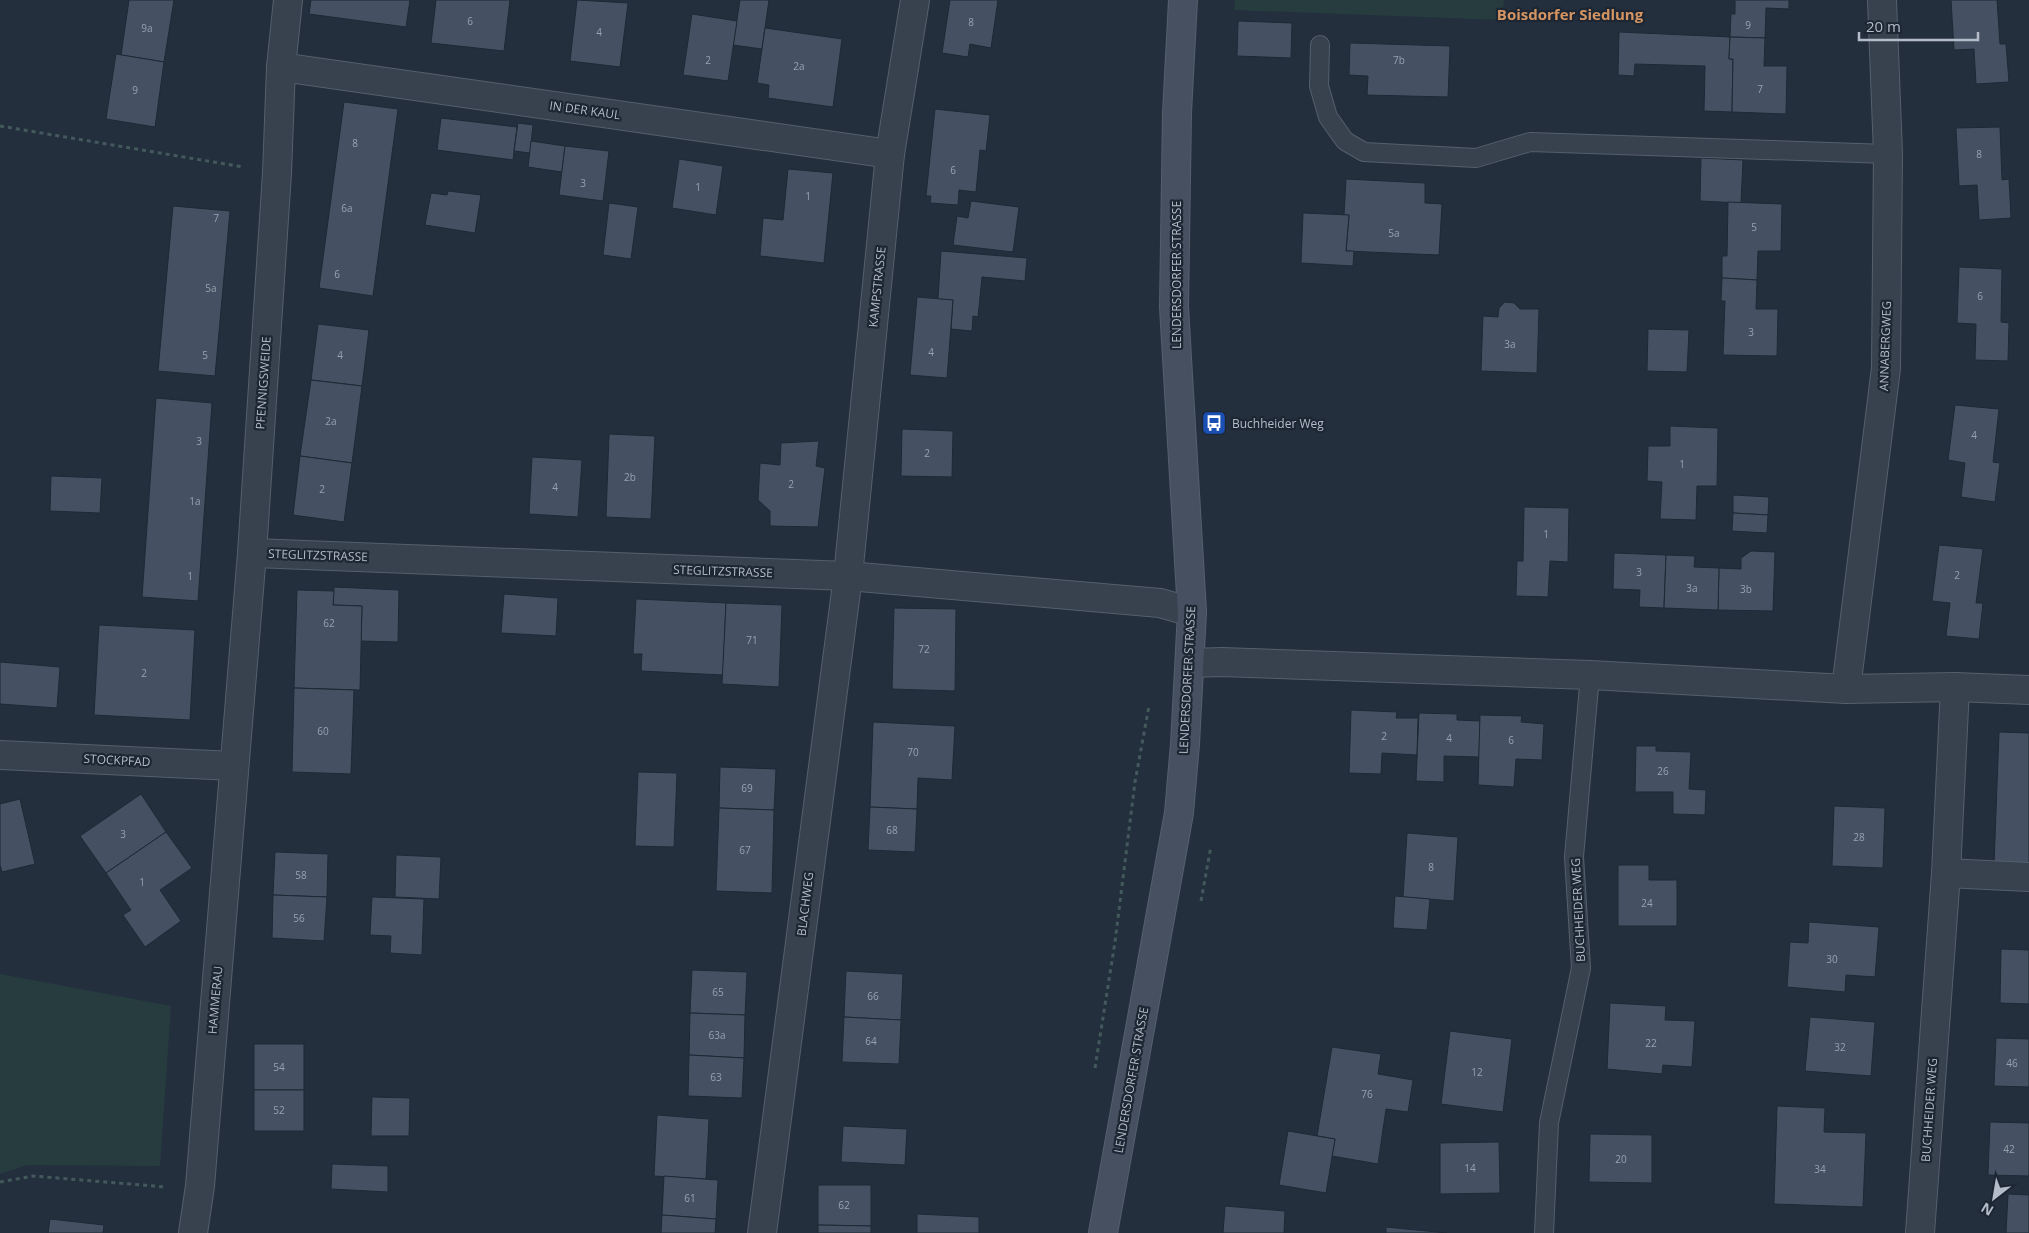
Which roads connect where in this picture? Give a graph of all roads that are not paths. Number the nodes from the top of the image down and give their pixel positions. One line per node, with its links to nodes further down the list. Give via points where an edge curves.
1 (288, 0): 6 (street, PFENNIGSWEIDE)
2 (915, 0): 7 (street, KAMPSTRASSE)
3 (1182, 0): 11 (street, LENDERSDORFER STRASSE, via 1174,307)
4 (1882, 0): 8 (street, ANNABERGWEG)
5 (1320, 45): 8 (lane, via 1319,86 1328,117 1345,141 1364,152 1476,158 1530,142)
6 (281, 67): 7 (street, IN DER KAUL); 9 (street, PFENNIGSWEIDE)
7 (890, 154): 10 (street, KAMPSTRASSE)
8 (1888, 154): 15 (street, ANNABERGWEG, via 1886,368)
9 (252, 553): 10 (street, STEGLITZSTRASSE); 18 (street, PFENNIGSWEIDE)
10 (848, 576): 11 (street, STEGLITZSTRASSE, via 1160,603); 22 (street, BLACHWEG)
11 (1192, 612): 12 (street, LENDERSDORFER STRASSE)
12 (1190, 663): 13 (street); 23 (street, LENDERSDORFER STRASSE, via 1179,813)
13 (1590, 675): 15 (street); 24 (lane, BUCHHEIDER WEG, via 1574,857 1581,968 1549,1123)
14 (1955, 687): 15 (street); 16 (street); 19 (street, BUCHHEIDER WEG)
15 (1846, 689)
16 (2029, 690)
17 (0, 755): 18 (street, STOCKPFAD)
18 (234, 766): 21 (street, HAMMERAU, via 200,1186)
19 (1946, 873): 20 (street); 25 (street, BUCHHEIDER WEG)
20 (2029, 878)
21 (193, 1233)
22 (762, 1233)
23 (1103, 1233)
24 (1544, 1233)
25 (1920, 1233)

